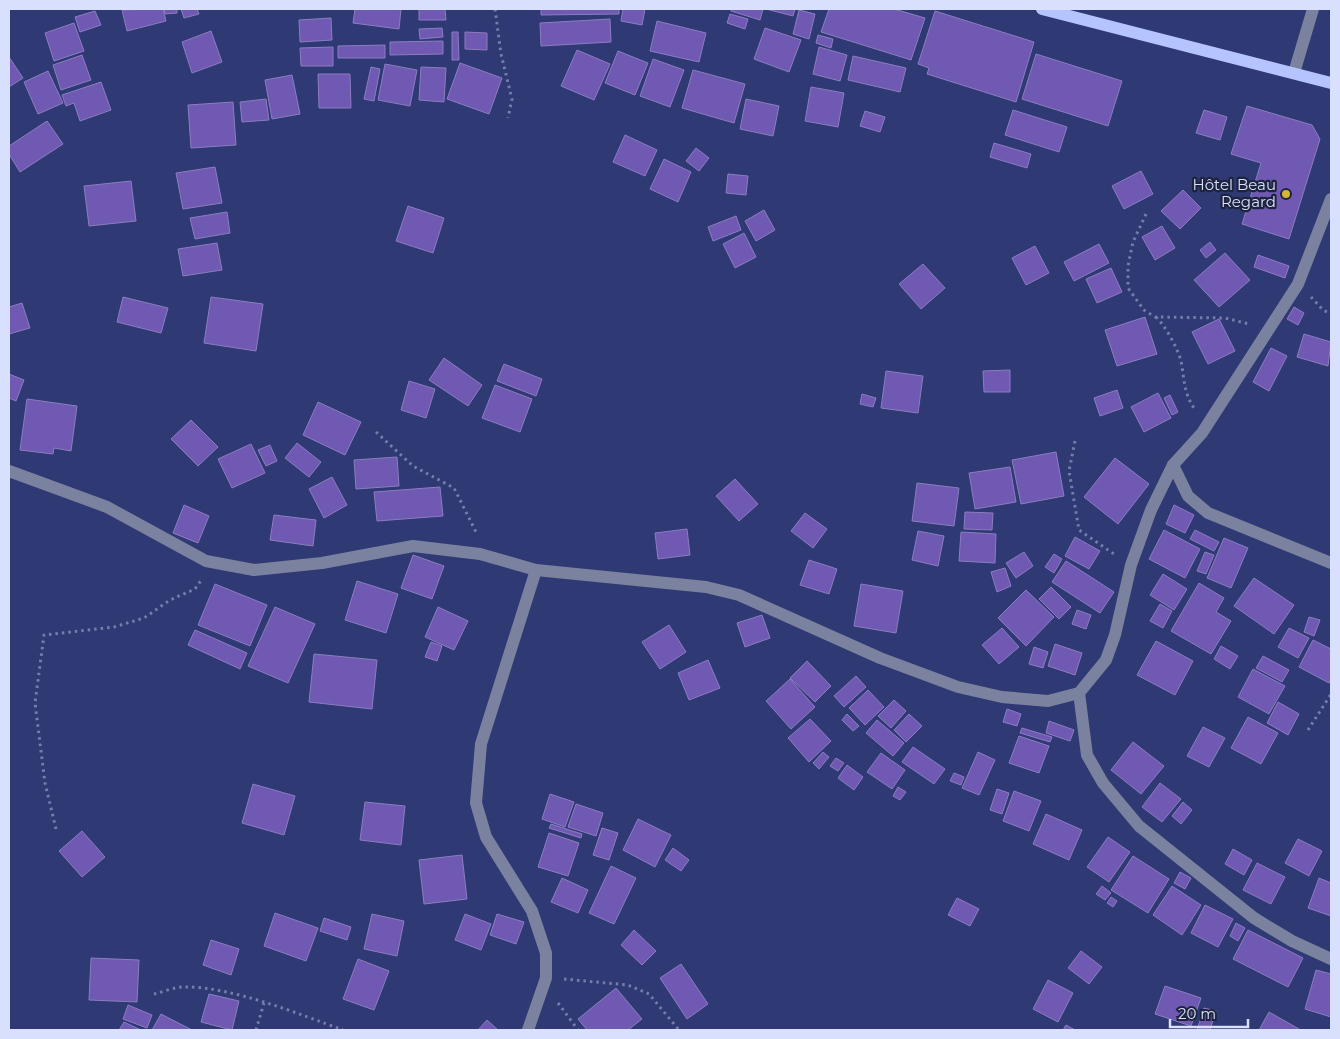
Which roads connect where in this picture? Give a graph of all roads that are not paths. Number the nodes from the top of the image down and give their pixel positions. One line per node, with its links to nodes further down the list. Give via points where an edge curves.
1 (1042, 9): 3 (main road)
2 (1313, 9): 3 (street)
3 (1294, 73): 4 (main road)
4 (1331, 83)
5 (1331, 199): 6 (street, via 1298,284 1202,434)
6 (1173, 466): 8 (street, via 1188,496 1208,513); 10 (street, via 1150,510 1131,565 1106,660)
7 (9, 471): 9 (street, via 106,507 206,561 254,570 322,563 413,546 480,554)
8 (1331, 564)
9 (536, 570): 10 (street, via 714,589 738,595 880,658 958,687 1002,697 1048,701); 12 (street, via 481,744 476,803 486,837 532,910 546,953 546,978)
10 (1079, 693): 11 (street, via 1087,755 1103,783 1139,826 1254,918)
11 (1331, 959)
12 (529, 1029)

